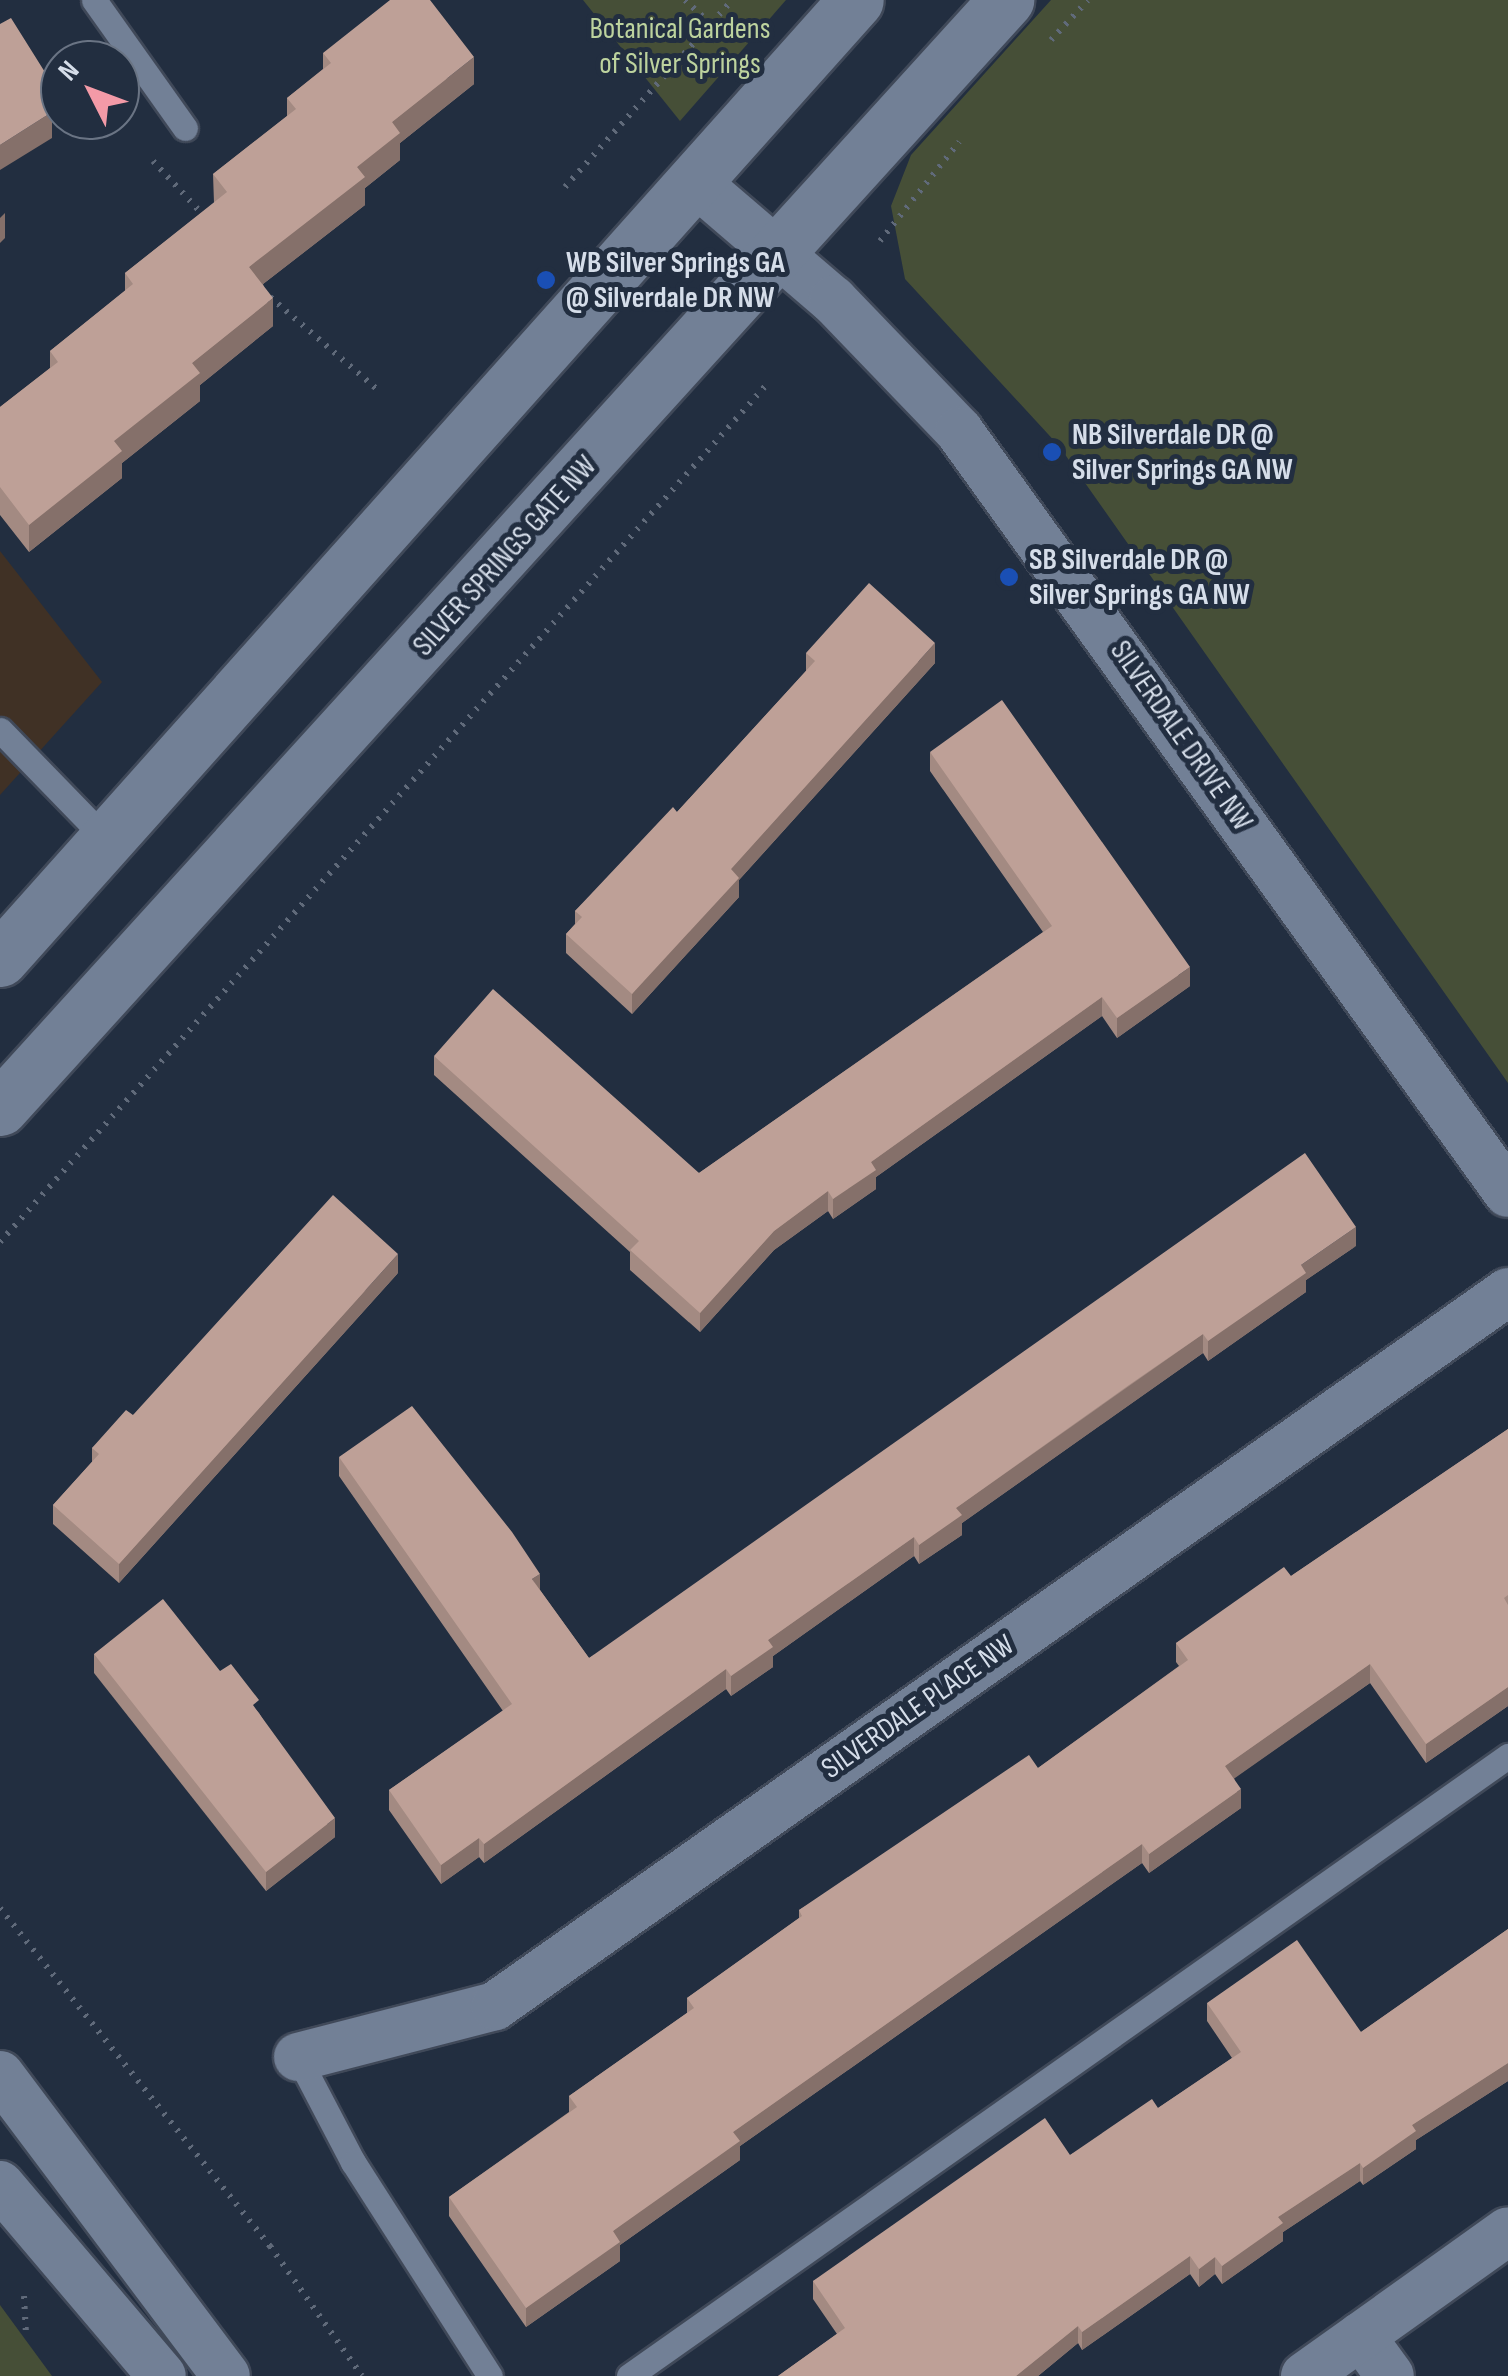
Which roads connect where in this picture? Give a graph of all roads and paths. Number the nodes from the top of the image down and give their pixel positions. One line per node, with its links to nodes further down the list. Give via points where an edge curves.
1 (94, 0): 10 (lane)
2 (685, 0): 7 (path)
3 (732, 0): 7 (path)
4 (856, 0): 12 (street)
5 (1006, 0): 16 (street, SILVER SPRINGS GATE NW)
6 (1088, 0): 8 (path)
7 (710, 24): 13 (path)
8 (1036, 56)
9 (973, 126): 15 (path)
10 (185, 128)
11 (153, 161): 14 (path)
12 (694, 181): 16 (street, SILVERDALE DRIVE NW); 21 (street)
13 (565, 188)
14 (213, 227)
15 (880, 241)
16 (778, 254): 23 (street, SILVER SPRINGS GATE NW); 24 (street, SILVERDALE DRIVE NW, via 833,300 959,430)
17 (257, 281): 19 (path)
18 (769, 382): 25 (path)
19 (379, 391)
20 (0, 730): 21 (lane)
21 (105, 838): 22 (street)
22 (0, 959)
23 (0, 1108)
24 (1508, 1193)
25 (0, 1242)
26 (1508, 1292): 29 (street, SILVERDALE PLACE NW, via 495,2006)
27 (1508, 1756): 38 (lane)
28 (0, 1908): 36 (path, via 270,2246)
29 (298, 2057): 37 (lane, via 353,2162)
30 (0, 2075): 35 (street)
31 (0, 2184): 34 (street)
32 (1508, 2232): 33 (street)
33 (1362, 2336): 39 (street); 40 (street)
34 (162, 2376)
35 (226, 2376)
36 (362, 2376)
37 (490, 2376)
38 (629, 2376)
39 (1305, 2376)
40 (1390, 2376)

